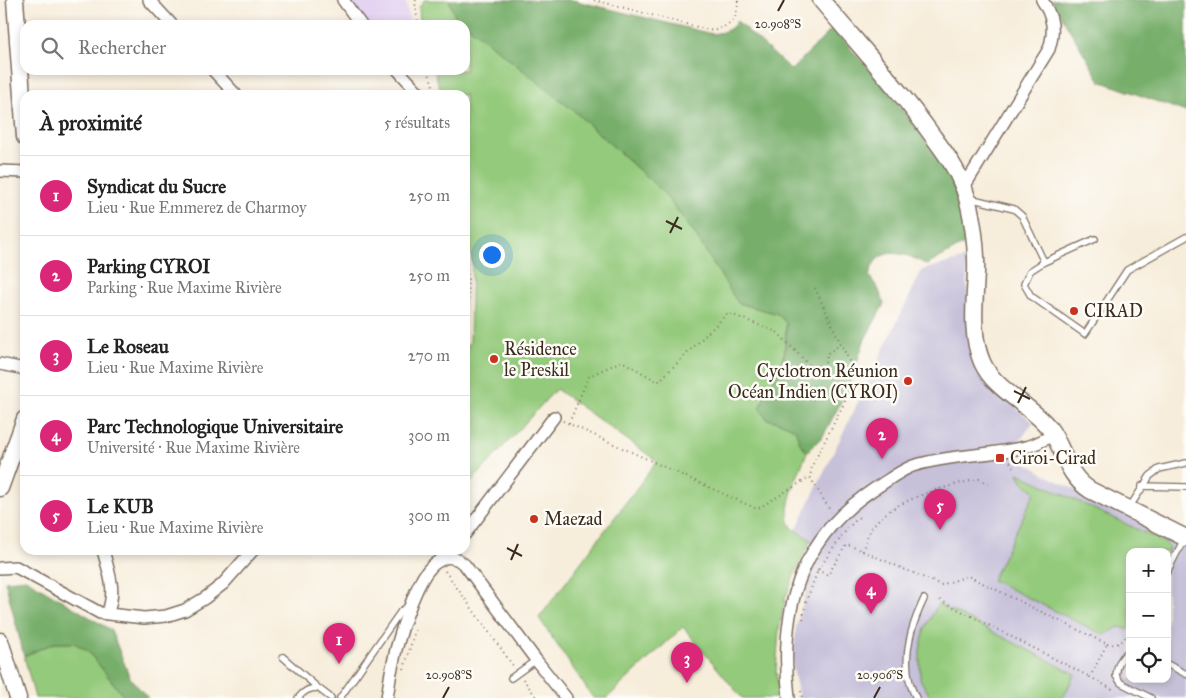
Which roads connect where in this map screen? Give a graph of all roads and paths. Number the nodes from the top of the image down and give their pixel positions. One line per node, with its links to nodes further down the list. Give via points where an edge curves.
1 (15, 0): 12 (street)
2 (149, 0): 9 (street)
3 (343, 0): 10 (street)
4 (416, 0): 11 (path)
5 (594, 0): 6 (path, via 714,31 730,25 737,12)
6 (738, 0)
7 (821, 0): 23 (street, via 911,106 953,164)
8 (1042, 0): 23 (street, via 1053,20 1054,36 1049,49)
9 (167, 20)
10 (357, 20)
11 (417, 20)
12 (20, 68)
13 (20, 75): 17 (street)
14 (218, 75): 18 (street)
15 (403, 75): 19 (street)
16 (430, 75): 20 (path)
17 (22, 90)
18 (231, 90)
19 (416, 90)
20 (434, 90)
21 (0, 172): 22 (street)
22 (20, 172)
23 (965, 192): 26 (lane, via 1018,211); 34 (street, via 976,269 974,329 982,363 992,377 1041,420)
24 (1186, 237): 26 (lane, via 1127,270 1085,334 1027,290 1024,284 1030,271)
25 (1095, 239): 26 (lane)
26 (1044, 262)
27 (815, 288): 28 (path)
28 (841, 344): 32 (path, via 828,353 824,367 808,364 778,332 728,312 658,382 622,361 589,376); 36 (path, via 858,378 812,466)
29 (0, 364): 30 (street)
30 (20, 368)
31 (554, 417): 32 (path); 44 (street)
32 (569, 424): 36 (path, via 757,509)
33 (20, 433): 40 (street)
34 (1053, 435): 41 (street, via 1080,484); 43 (street, via 1029,446 914,465 858,500)
35 (1186, 463): 37 (lane, via 1159,469)
36 (810, 477): 43 (path)
37 (1142, 486): 39 (lane); 41 (lane)
38 (988, 487): 46 (path, via 989,484 979,479 934,490 894,507 872,528)
39 (1186, 487)
40 (0, 488)
41 (1128, 509): 45 (street)
42 (861, 514): 57 (path, via 847,528 818,570 805,604)
43 (836, 520): 82 (street, via 809,556 788,616)
44 (470, 527)
45 (1185, 538): 50 (lane)
46 (862, 550): 52 (path, via 846,545); 61 (path, via 941,586 968,576)
47 (104, 555): 56 (street, via 113,589)
48 (249, 555): 56 (street, via 223,584 185,610 144,618)
49 (448, 558): 55 (street, via 431,567 420,582); 64 (street, via 457,559 465,565); 67 (path)
50 (1171, 564)
51 (0, 568): 56 (street, via 16,567)
52 (828, 575)
53 (924, 599): 84 (lane, via 907,652 910,687)
54 (940, 600): 70 (path)
55 (411, 604): 78 (lane, via 401,611); 79 (street, via 395,647)
56 (107, 614)
57 (802, 623)
58 (416, 625): 66 (path)
59 (1126, 637): 61 (path, via 1114,645)
60 (0, 642): 76 (street)
61 (1107, 644): 70 (path)
62 (1126, 654): 85 (lane, via 1117,668 1118,680)
63 (283, 657): 72 (lane)
64 (536, 660): 71 (lane); 81 (street)
65 (1171, 666): 68 (lane)
66 (404, 670)
67 (516, 670)
68 (1186, 674)
69 (521, 676): 80 (path)
70 (1090, 677): 74 (path)
71 (512, 678)
72 (318, 688): 75 (lane, via 311,688); 77 (lane)
73 (800, 688): 83 (path)
74 (1119, 692)
75 (302, 697)
76 (18, 698)
77 (331, 698)
78 (340, 698)
79 (387, 698)
80 (537, 698)
81 (566, 698)
82 (789, 698)
83 (802, 698)
84 (916, 698)
85 (1151, 698)

